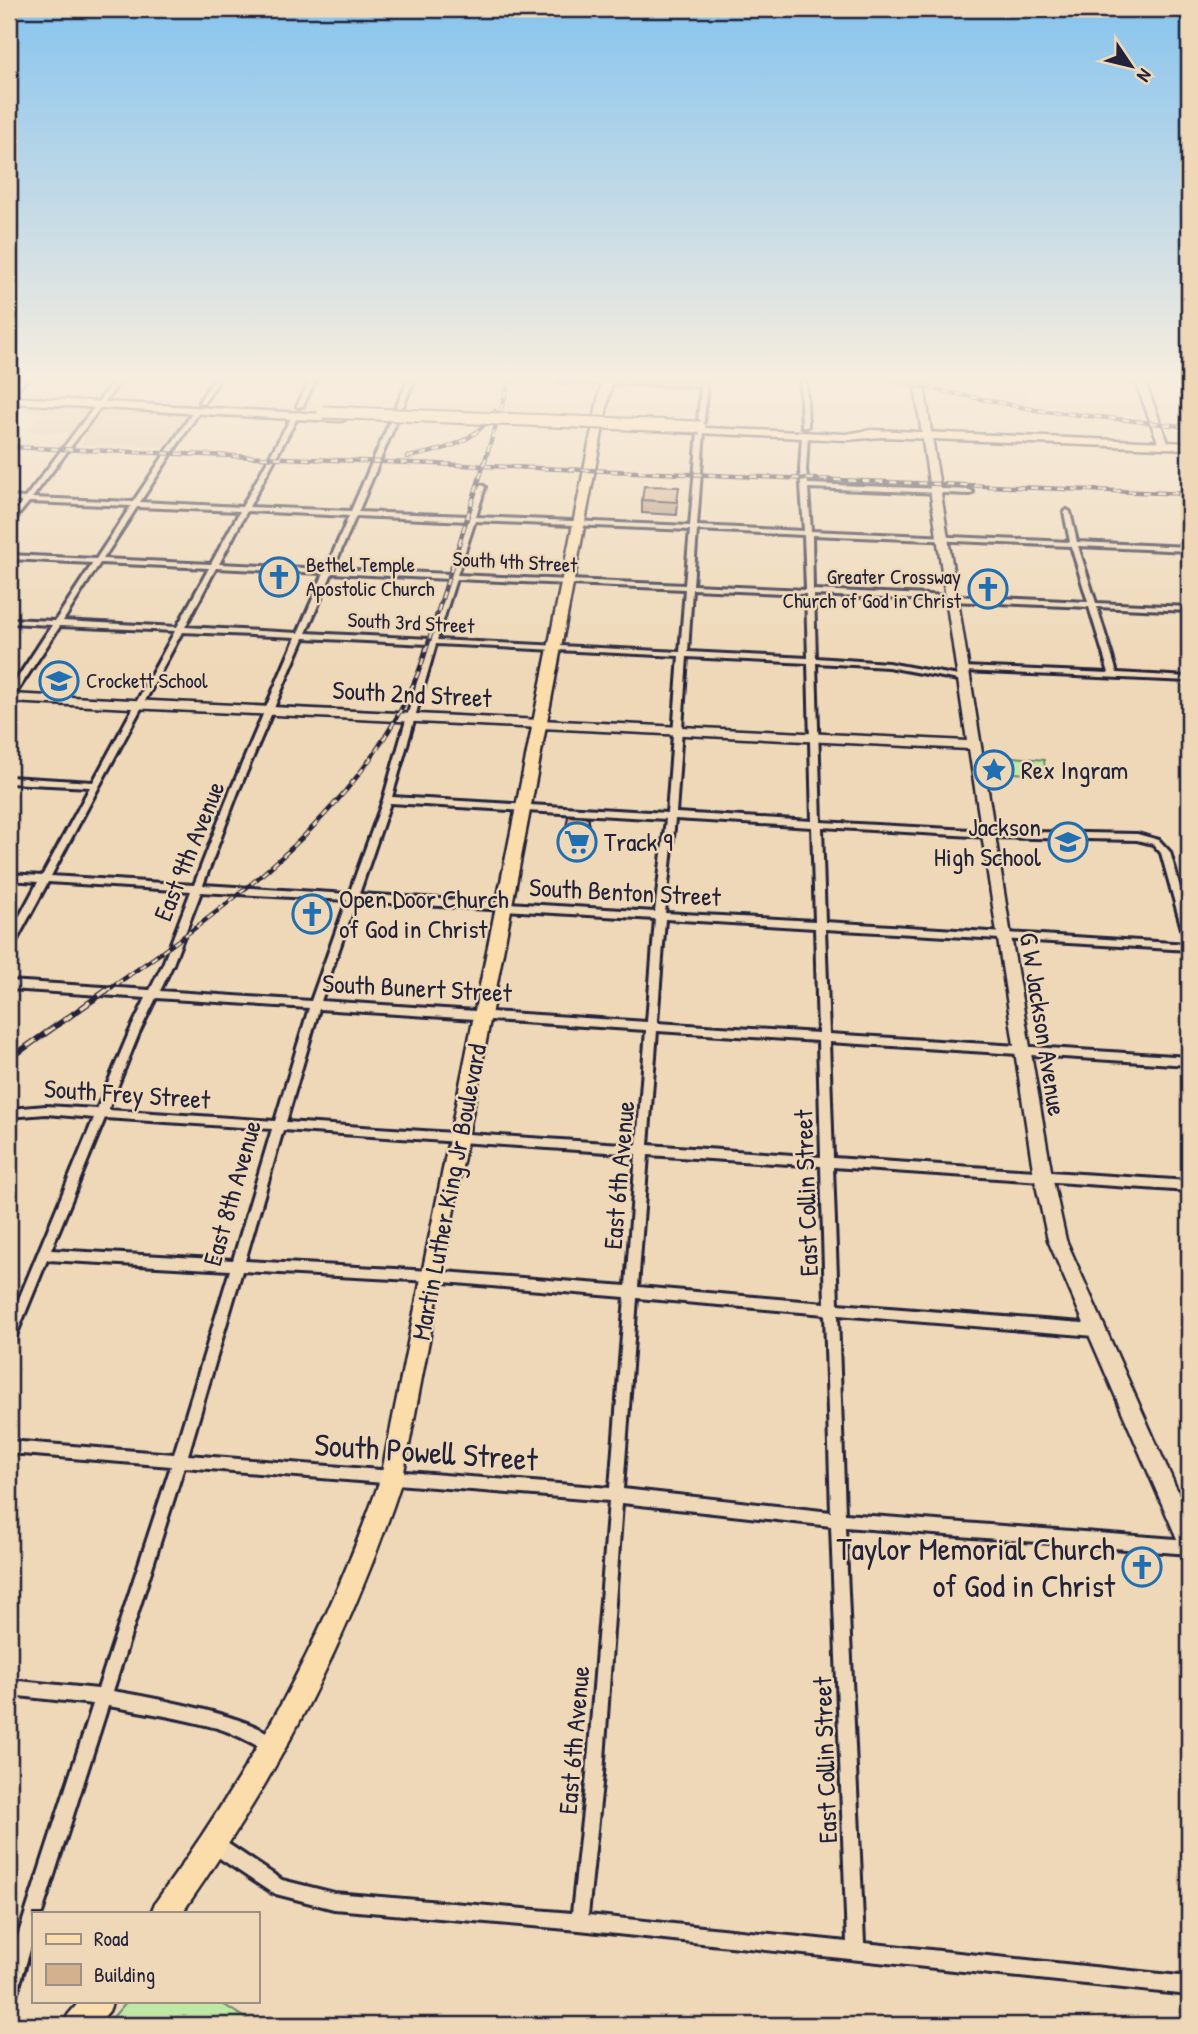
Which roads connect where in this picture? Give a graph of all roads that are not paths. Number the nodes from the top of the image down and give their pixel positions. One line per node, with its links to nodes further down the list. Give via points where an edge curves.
1 (46, 475): 14 (street)
2 (155, 475): 15 (street)
3 (263, 475): 16 (street)
4 (370, 475): 18 (street, East 9th Avenue)
5 (589, 475): 21 (main road, Martin Luther King Jr Boulevard)
6 (697, 475): 22 (street, East 6th Avenue)
7 (804, 475): 9 (street, East Collin Street)
8 (931, 475): 11 (street, G W Jackson Avenue)
9 (804, 485): 11 (street); 23 (street, East Collin Street)
10 (482, 487): 19 (street, East 8th Avenue)
11 (933, 489): 12 (street); 24 (street, G W Jackson Avenue)
12 (970, 492)
13 (9, 499): 14 (street)
14 (27, 500): 15 (street); 20 (street)
15 (136, 504): 16 (street); 28 (street)
16 (245, 510): 18 (street); 29 (street)
17 (1068, 512): 25 (street)
18 (353, 514): 19 (street); 30 (street, East 9th Avenue)
19 (472, 519): 21 (street); 31 (street, East 8th Avenue)
20 (9, 523)
21 (579, 523): 22 (street); 32 (main road, Martin Luther King Jr Boulevard)
22 (692, 528): 23 (street); 33 (street, East 6th Avenue)
23 (808, 533): 24 (street); 34 (street, East Collin Street)
24 (942, 539): 25 (street); 35 (street, G W Jackson Avenue)
25 (1074, 544): 26 (street); 36 (street)
26 (1189, 549)
27 (9, 557): 28 (street, South 4th Street)
28 (99, 562): 29 (street, South 4th Street); 39 (street)
29 (214, 567): 30 (street, South 4th Street); 40 (street)
30 (329, 572): 31 (street, South 4th Street); 41 (street, East 9th Avenue)
31 (453, 577): 32 (street, South 4th Street); 42 (street, East 8th Avenue)
32 (568, 582): 33 (street, South 4th Street); 43 (main road, Martin Luther King Jr Boulevard)
33 (688, 587): 34 (street, South 4th Street); 44 (street, East 6th Avenue)
34 (809, 593): 35 (street, South 4th Street); 45 (street, East Collin Street)
35 (951, 598): 36 (street, South 4th Street); 46 (street, G W Jackson Avenue)
36 (1092, 605): 37 (street, South 4th Street); 47 (street)
37 (1189, 609)
38 (9, 621): 39 (street, South 3rd Street)
39 (57, 624): 40 (street, South 3rd Street); 49 (street)
40 (180, 630): 41 (street, South 3rd Street); 50 (street)
41 (301, 636): 42 (street, South 3rd Street); 51 (street, East 9th Avenue)
42 (434, 642): 43 (street, South 3rd Street); 52 (street, East 8th Avenue)
43 (555, 648): 44 (street, South 3rd Street); 53 (main road, Martin Luther King Jr Boulevard)
44 (682, 654): 45 (street, South 3rd Street); 54 (street, East 6th Avenue)
45 (811, 660): 46 (street, South 3rd Street); 55 (street, East Collin Street)
46 (964, 674): 47 (street, South 3rd Street); 56 (street, G W Jackson Avenue)
47 (1114, 676): 48 (street, South 3rd Street)
48 (1189, 679)
49 (9, 698): 50 (street, South 2nd Street)
50 (139, 705): 51 (street, South 2nd Street); 58 (street)
51 (271, 710): 52 (street, South 2nd Street); 66 (street, East 9th Avenue)
52 (414, 717): 53 (street, South 2nd Street); 59 (street, East 8th Avenue)
53 (540, 723): 54 (street, South 2nd Street); 60 (main road, Martin Luther King Jr Boulevard)
54 (677, 729): 55 (street, South 2nd Street); 61 (street, East 6th Avenue)
55 (814, 736): 56 (street, South 2nd Street); 62 (street, East Collin Street)
56 (973, 745): 63 (street, G W Jackson Avenue)
57 (9, 780): 58 (street)
58 (96, 785): 65 (street)
59 (387, 800): 60 (street); 67 (street, East 8th Avenue)
60 (522, 808): 61 (street); 68 (main road, Martin Luther King Jr Boulevard)
61 (671, 816): 62 (street); 69 (street, East 6th Avenue)
62 (817, 823): 63 (street); 70 (street, East Collin Street)
63 (989, 834): 71 (street, G W Jackson Avenue); 72 (street, via 1137,837 1156,842 1165,852)
64 (9, 877): 65 (street, South Benton Street)
65 (44, 880): 66 (street, South Benton Street); 73 (street)
66 (196, 888): 67 (street, South Benton Street); 76 (street, East 9th Avenue)
67 (353, 898): 68 (street, South Benton Street); 77 (street, East 8th Avenue)
68 (504, 906): 69 (street, South Benton Street); 78 (main road, Martin Luther King Jr Boulevard)
69 (660, 915): 70 (street, South Benton Street); 79 (street, East 6th Avenue)
70 (820, 925): 71 (street, South Benton Street); 80 (street, East Collin Street)
71 (1004, 936): 74 (street, South Benton Street); 81 (street, G W Jackson Avenue)
72 (1189, 936)
73 (9, 945)
74 (1189, 947)
75 (9, 985): 76 (street, South Bunert Street)
76 (153, 995): 77 (street, South Bunert Street); 84 (street, East 9th Avenue)
77 (315, 1005): 78 (street, South Bunert Street); 85 (street, East 8th Avenue)
78 (485, 1015): 79 (street, South Bunert Street); 86 (main road, Martin Luther King Jr Boulevard)
79 (653, 1025): 80 (street, South Bunert Street); 87 (street, East 6th Avenue)
80 (822, 1038): 81 (street, South Bunert Street); 88 (street, East Collin Street)
81 (1023, 1052): 82 (street, South Bunert Street); 89 (street, G W Jackson Avenue)
82 (1189, 1061)
83 (9, 1113): 84 (street, South Frey Street)
84 (100, 1114): 85 (street, South Frey Street); 91 (street, East 9th Avenue)
85 (278, 1127): 86 (street, South Frey Street); 92 (street, East 8th Avenue)
86 (461, 1137): 87 (street, South Frey Street); 93 (main road, Martin Luther King Jr Boulevard)
87 (644, 1150): 88 (street, South Frey Street); 94 (street, East 6th Avenue)
88 (829, 1162): 89 (street, South Frey Street); 95 (street, East Collin Street)
89 (1043, 1176): 90 (street, South Frey Street); 96 (street, G W Jackson Avenue, via 1063,1259)
90 (1189, 1186)
91 (43, 1255): 92 (street); 97 (street, East 9th Avenue)
92 (239, 1266): 93 (street); 99 (street, East 8th Avenue)
93 (432, 1276): 94 (street); 100 (main road, Martin Luther King Jr Boulevard)
94 (632, 1291): 95 (street); 101 (street, East 6th Avenue)
95 (833, 1308): 96 (street); 102 (street, East Collin Street)
96 (1096, 1330): 103 (street, G W Jackson Avenue)
97 (9, 1338)
98 (9, 1447): 99 (street, South Powell Street)
99 (179, 1461): 100 (street, South Powell Street); 106 (street, East 8th Avenue)
100 (392, 1477): 101 (street, South Powell Street); 107 (main road, Martin Luther King Jr Boulevard, via 342,1618)
101 (615, 1495): 102 (street, South Powell Street); 112 (street, East 6th Avenue, via 595,1774)
102 (838, 1520): 104 (street, South Powell Street); 113 (street, East Collin Street)
103 (1189, 1541)
104 (1189, 1547)
105 (9, 1687): 106 (street)
106 (103, 1699): 107 (street, via 224,1723 256,1733); 109 (street, East 8th Avenue)
107 (276, 1746): 108 (main road, Martin Luther King Jr Boulevard)
108 (215, 1845): 110 (main road, Martin Luther King Jr Boulevard); 112 (street, via 278,1887 301,1895)
109 (34, 1912)
110 (167, 1912)
111 (32, 1917): 115 (street, East 8th Avenue)
112 (579, 1922): 113 (street)
113 (856, 1950): 114 (street)
114 (1189, 1986)
115 (9, 1990)
116 (98, 2002): 117 (main road)
117 (78, 2025)

